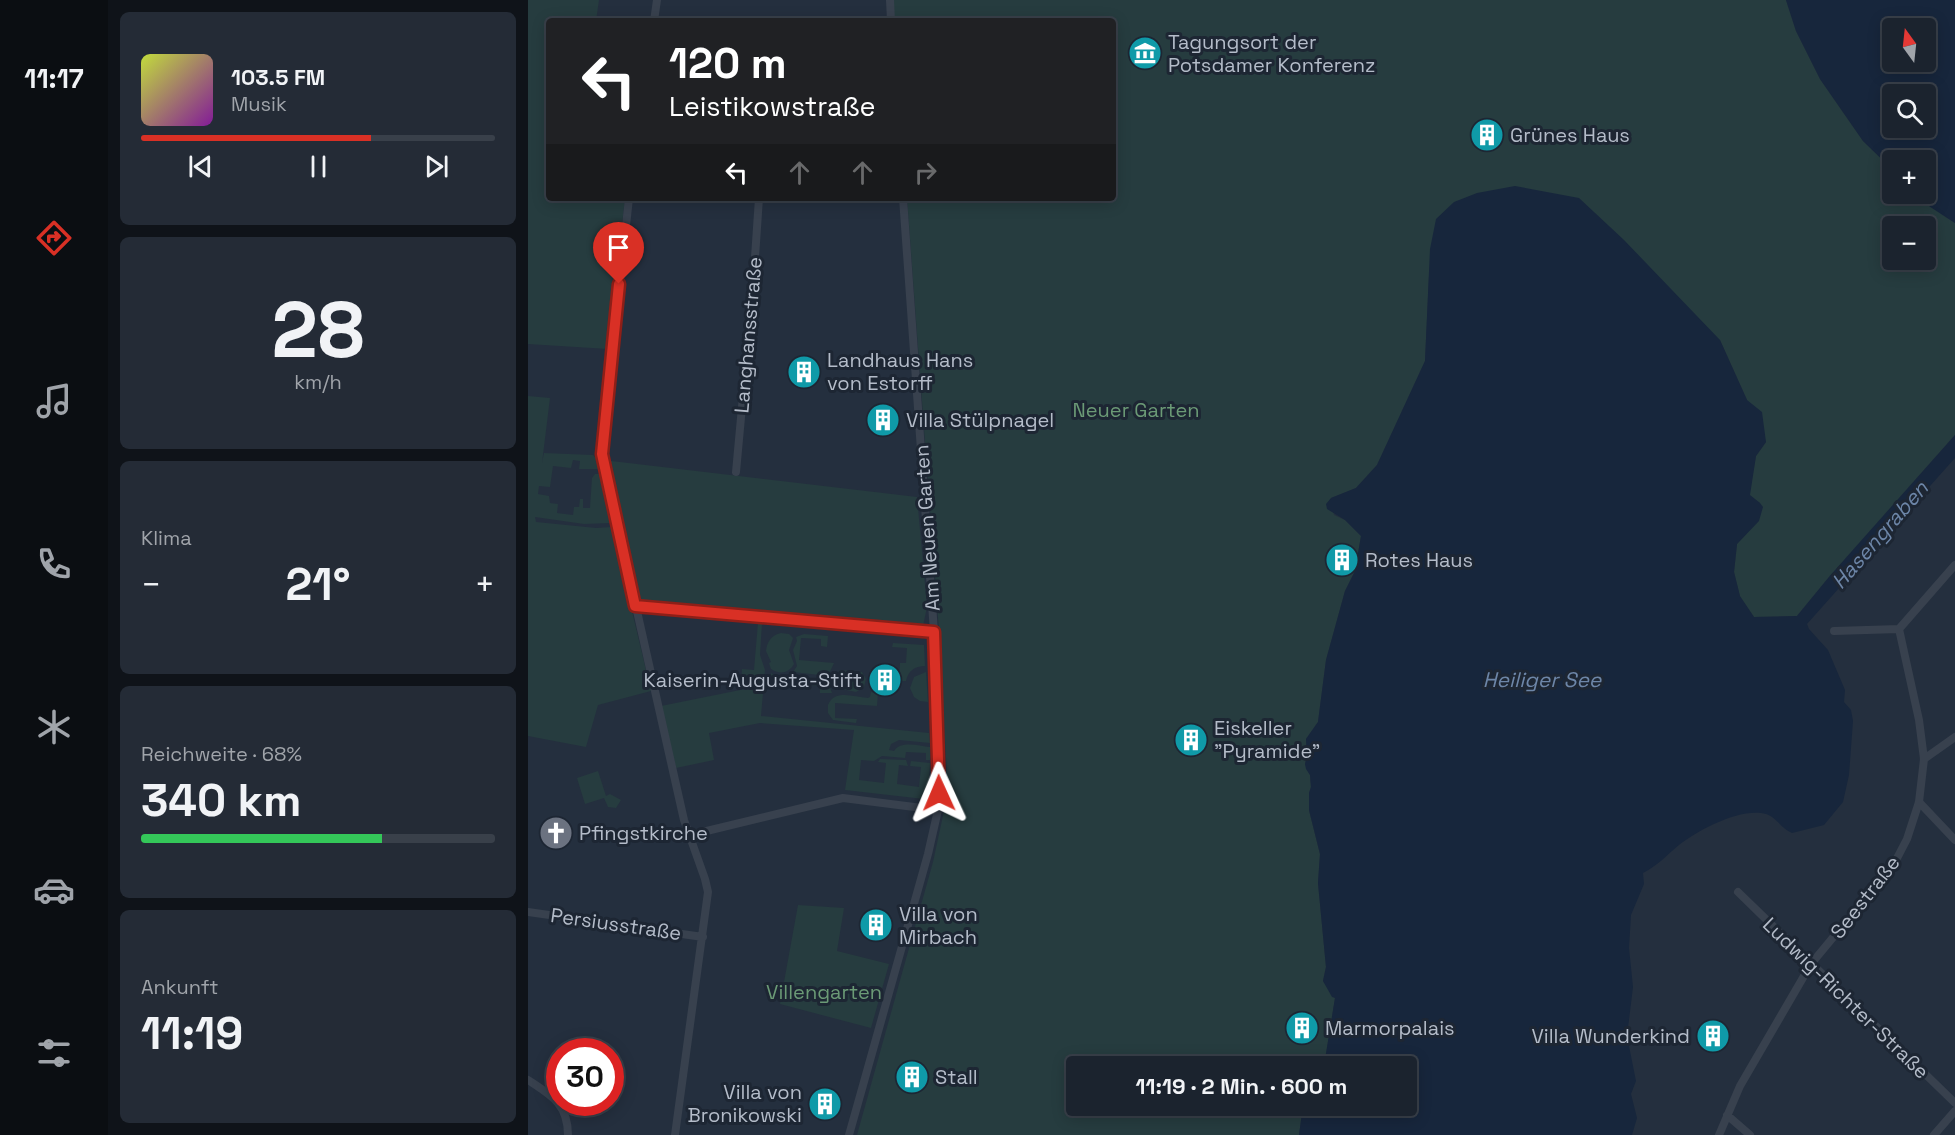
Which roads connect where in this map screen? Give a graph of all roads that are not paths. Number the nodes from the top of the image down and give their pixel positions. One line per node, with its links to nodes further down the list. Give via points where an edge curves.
1 (657, 0): 3 (street)
2 (890, 0): 4 (street)
3 (654, 18)
4 (891, 18)
5 (629, 201): 10 (street, via 602,454)
6 (759, 201): 8 (street, Langhansstraße)
7 (903, 201): 13 (street, Am Neuen Garten)
8 (736, 472)
9 (1955, 565): 11 (street)
10 (635, 606): 13 (street); 18 (street)
11 (1899, 628): 12 (street); 15 (street, Seestraße)
12 (1834, 631)
13 (934, 632): 17 (street, Am Neuen Garten)
14 (1955, 737): 15 (street)
15 (1924, 759): 16 (street, Seestraße)
16 (1919, 802): 19 (street); 23 (street, Seestraße, via 1894,864)
17 (938, 810): 18 (street, via 843,798); 30 (street, Am Neuen Garten)
18 (690, 835): 22 (street, via 708,892)
19 (1955, 840)
20 (1738, 892): 23 (street, Ludwig-Richter-Straße)
21 (528, 912): 22 (street, Persiusstraße)
22 (703, 937): 29 (street)
23 (1810, 964): 25 (street, Ludwig-Richter-Straße); 27 (street, Seestraße)
24 (528, 1080): 28 (street, via 562,1107)
25 (1955, 1103)
26 (1955, 1111): 33 (street)
27 (1727, 1115): 31 (street, Seestraße); 32 (street)
28 (568, 1135)
29 (675, 1135)
30 (849, 1135)
31 (1719, 1135)
32 (1750, 1135)
33 (1934, 1135)

